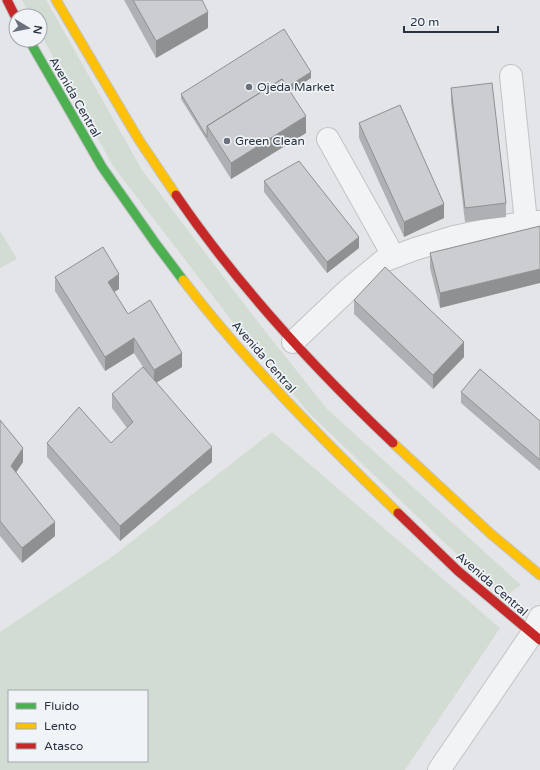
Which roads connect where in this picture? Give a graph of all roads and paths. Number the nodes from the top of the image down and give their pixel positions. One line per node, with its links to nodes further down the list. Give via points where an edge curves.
1 (56, 0): 7 (street, via 139,140 191,217 227,266)
2 (34, 48): 9 (street, Avenida Central, via 102,167 151,238 196,298 261,374 326,443 458,571)
3 (511, 76): 5 (street)
4 (328, 139): 6 (street)
5 (533, 222): 6 (street, via 454,237)
6 (394, 257): 7 (street, via 383,261 349,289)
7 (293, 342): 8 (street, via 357,408 491,534)
8 (540, 575)
9 (537, 630): 10 (street)
10 (439, 770)

